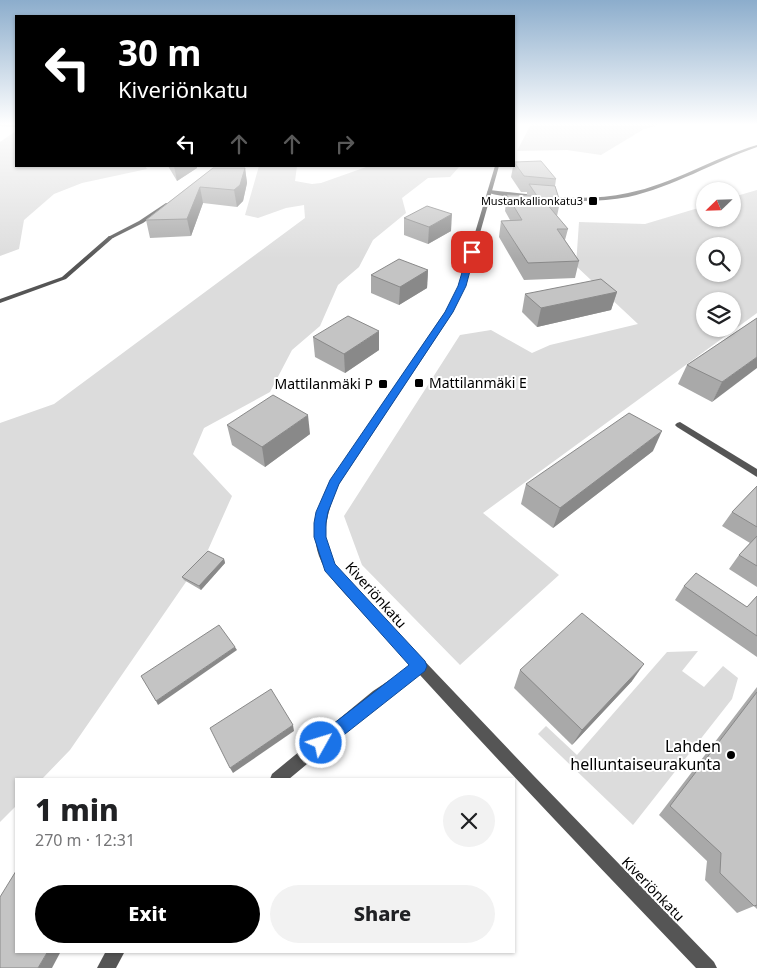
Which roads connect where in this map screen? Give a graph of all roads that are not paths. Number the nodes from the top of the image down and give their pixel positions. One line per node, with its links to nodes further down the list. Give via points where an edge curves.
1 (496, 169): 3 (street, Kiveriönkatu)
2 (695, 169): 3 (street, via 627,195 583,199)
3 (490, 192): 8 (street, Kiveriönkatu, via 462,286 449,312 334,483 320,523 320,537 330,567)
4 (172, 201): 5 (street, via 111,237 64,278)
5 (0, 301)
6 (680, 425): 7 (street)
7 (757, 474)
8 (420, 666): 9 (street); 12 (street, Kiveriönkatu)
9 (278, 778)
10 (115, 953): 11 (street)
11 (106, 968)
12 (708, 968)

